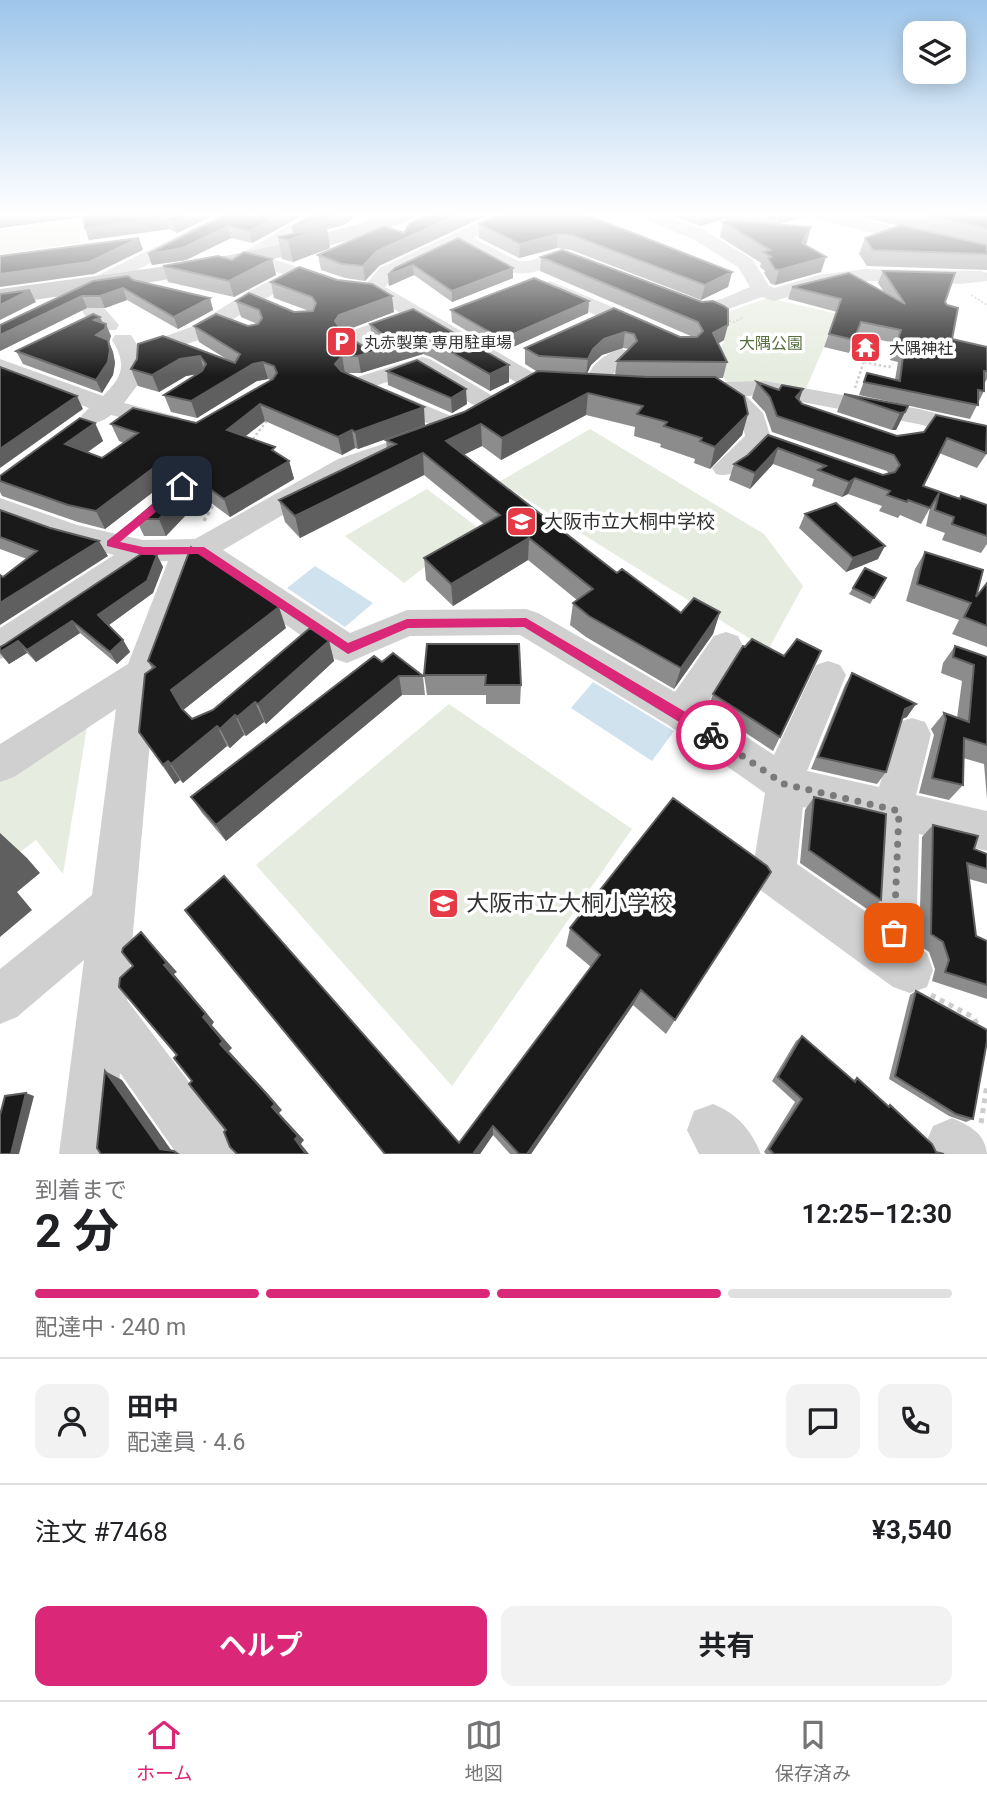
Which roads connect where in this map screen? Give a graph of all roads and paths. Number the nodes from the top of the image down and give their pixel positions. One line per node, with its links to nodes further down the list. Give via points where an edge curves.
1 (125, 269): 15 (street)
2 (183, 269): 12 (main road)
3 (280, 269): 11 (street)
4 (305, 269): 11 (street)
5 (394, 269): 16 (street)
6 (511, 269): 13 (street)
7 (536, 269): 13 (street)
8 (582, 269): 10 (street)
9 (749, 269): 17 (street)
10 (586, 272)
11 (295, 273): 16 (street, via 340,287); 23 (street)
12 (132, 277): 15 (main road); 18 (street, via 145,285)
13 (525, 277): 26 (street)
14 (981, 278): 17 (street, via 897,273 808,282 774,295)
15 (90, 287): 20 (main road); 25 (street); 29 (street)
16 (371, 290): 27 (street)
17 (762, 290): 19 (street, via 700,309)
18 (182, 292)
19 (665, 295)
20 (0, 297)
21 (206, 299): 23 (street)
22 (271, 307): 23 (street)
23 (243, 311): 29 (street, via 217,319 199,332)
24 (456, 311): 27 (street)
25 (34, 314)
26 (610, 314): 28 (street); 30 (street)
27 (423, 318): 37 (street, via 351,340); 39 (street)
28 (586, 325)
29 (107, 332): 46 (street, via 129,379)
30 (661, 335)
31 (871, 340): 33 (path)
32 (855, 343): 33 (path)
33 (869, 346): 38 (path)
34 (23, 352): 41 (street)
35 (525, 353): 39 (street)
36 (621, 356): 42 (street, via 600,373 610,387)
37 (377, 358)
38 (864, 362): 40 (path); 48 (path)
39 (501, 364): 42 (street)
40 (893, 364)
41 (0, 365): 46 (street)
42 (531, 382): 47 (street)
43 (666, 389): 44 (street)
44 (717, 389): 48 (street, via 749,388 773,401); 54 (street, via 748,408 757,421)
45 (174, 396): 46 (street, via 163,404)
46 (114, 399): 50 (street); 52 (street)
47 (489, 404): 51 (street); 51 (street, via 422,364 356,383)
48 (850, 416): 53 (street, via 913,428)
49 (269, 418): 55 (path)
50 (188, 426)
51 (454, 426): 63 (street, via 348,465)
52 (77, 428)
53 (987, 434)
54 (758, 438): 56 (street); 57 (street)
55 (249, 445)
56 (784, 447)
57 (726, 468)
58 (215, 502): 63 (path)
59 (0, 508): 61 (street)
60 (141, 519): 61 (street)
61 (111, 544): 62 (street)
62 (143, 551): 63 (street); 64 (street)
63 (207, 563): 66 (street); 68 (street, via 304,636 348,649 407,623 526,622)
64 (0, 645)
65 (726, 646): 68 (street)
66 (142, 673): 70 (street); 74 (street)
67 (828, 675): 71 (street)
68 (681, 714): 71 (street)
69 (912, 734): 72 (street)
70 (0, 765)
71 (784, 784): 72 (street); 75 (street, via 774,874)
72 (896, 810): 73 (street); 75 (street)
73 (987, 831)
74 (115, 905): 76 (street); 77 (street)
75 (902, 964): 78 (path, via 920,989 973,1017)
76 (0, 1000)
77 (103, 1008): 81 (street); 82 (street)
78 (980, 1029)
79 (987, 1084): 80 (path)
80 (964, 1143)
81 (86, 1154)
82 (209, 1154)

